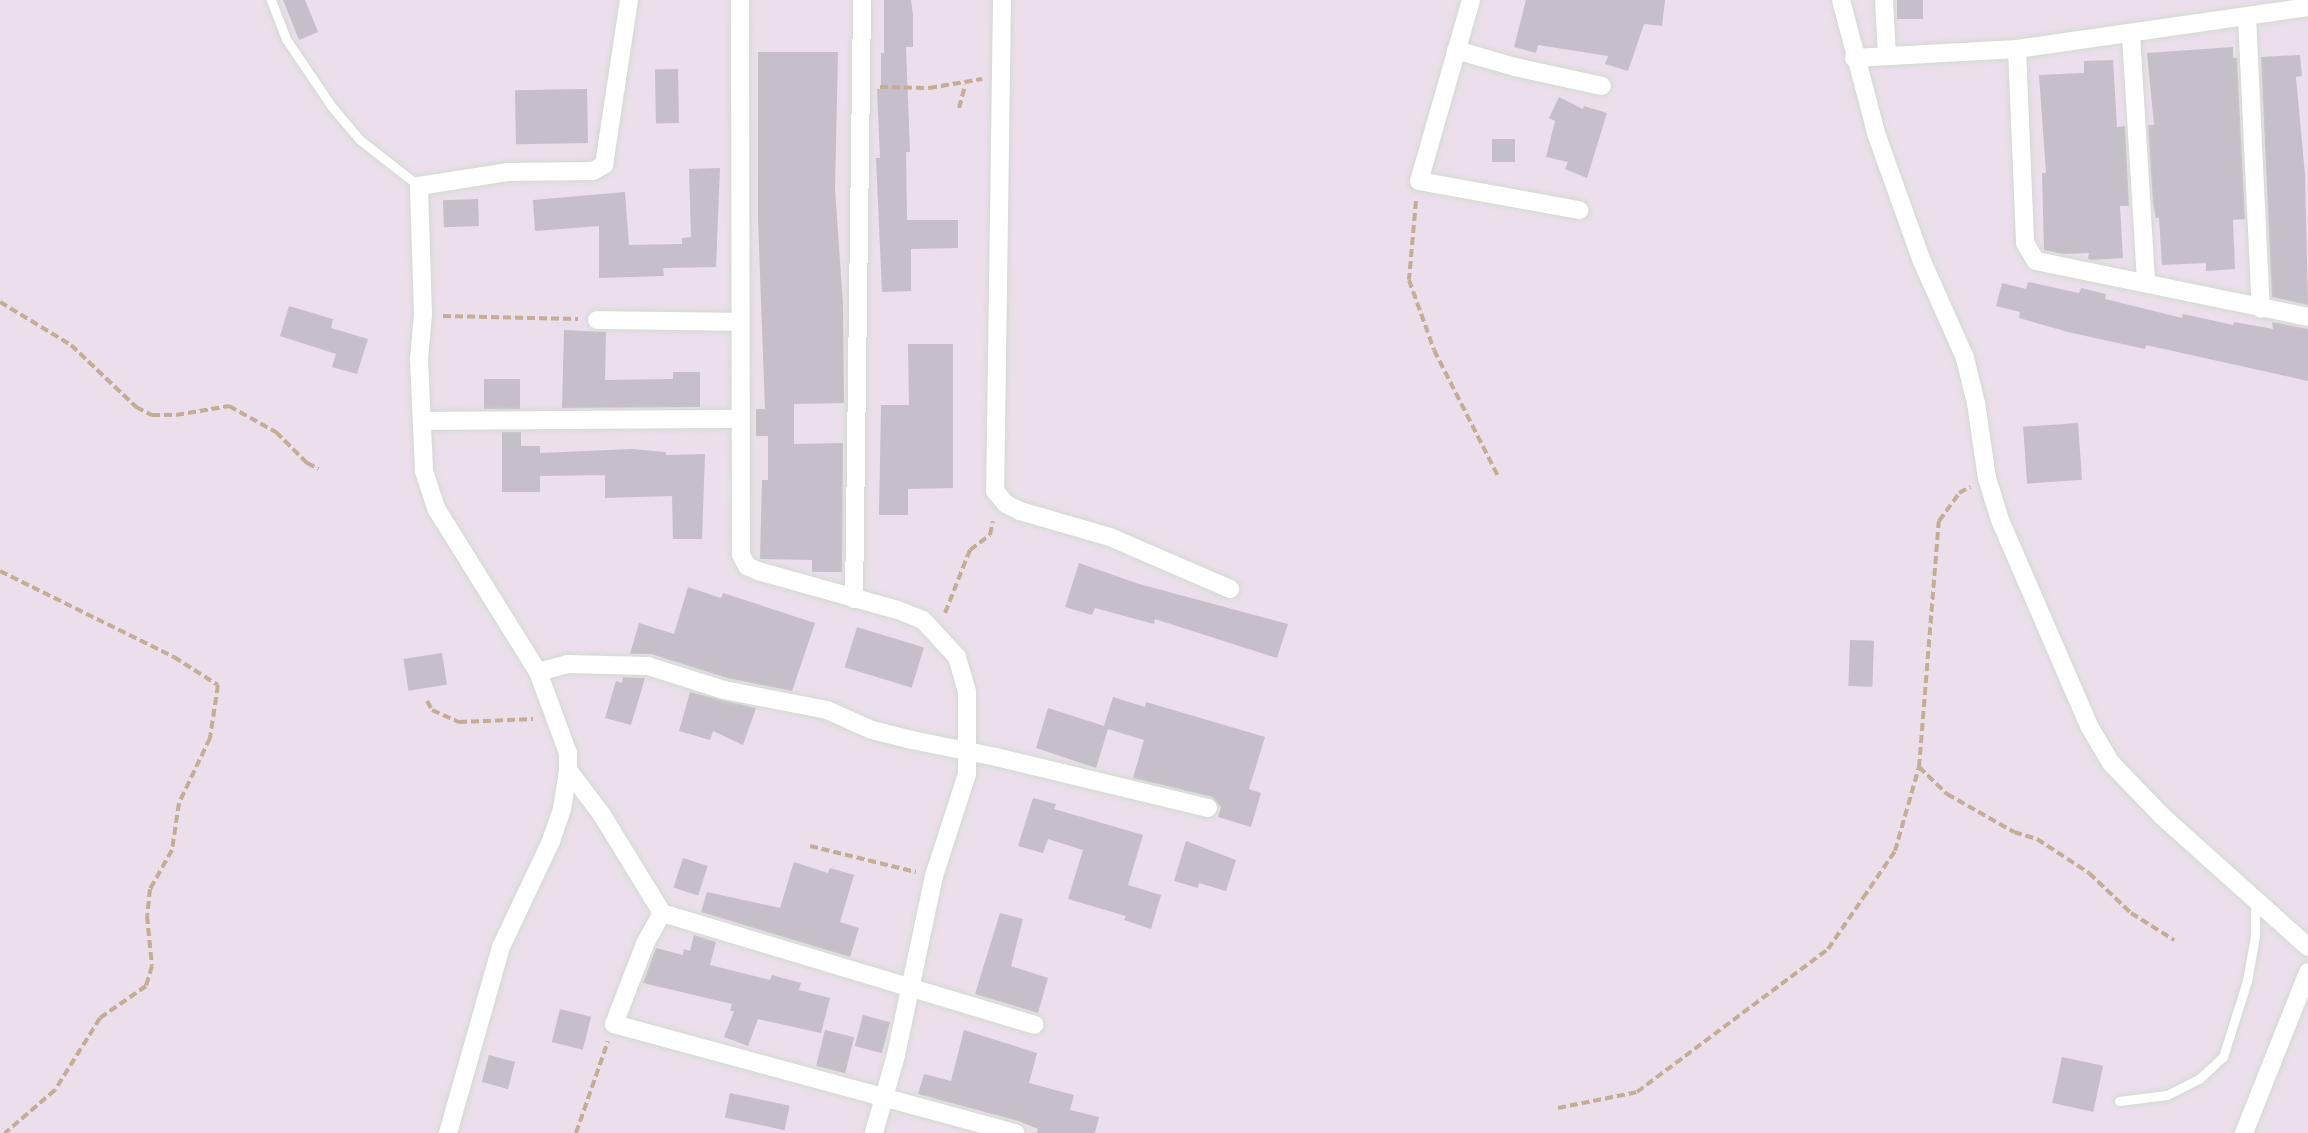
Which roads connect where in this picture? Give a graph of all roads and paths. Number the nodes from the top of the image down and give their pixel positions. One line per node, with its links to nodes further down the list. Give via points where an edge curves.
1 (271, 0): 20 (lane, via 286,39 332,107 360,140)
2 (740, 0): 28 (street)
3 (862, 0): 17 (street)
4 (1002, 0): 36 (street, via 995,491 1020,511 1110,537)
5 (1471, 0): 13 (street)
6 (1841, 0): 15 (street)
7 (1884, 0): 14 (street)
8 (628, 3): 20 (street, via 604,165 593,171 507,172)
9 (2308, 7): 10 (street)
10 (2247, 17): 11 (street); 24 (street)
11 (2131, 35): 12 (street); 22 (street)
12 (2017, 49): 14 (street); 22 (street, via 2025,243 2031,255 2036,261)
13 (1456, 50): 16 (street); 19 (street)
14 (1887, 55): 15 (street)
15 (1854, 58): 33 (street, via 1921,259 1965,358)
16 (1602, 86)
17 (862, 88): 18 (path, via 965,85); 37 (street)
18 (959, 108)
19 (1419, 181): 21 (street); 32 (path, via 1409,280 1434,350)
20 (419, 186): 25 (street)
21 (1579, 210)
22 (2146, 281): 24 (street)
23 (0, 302): 31 (path, via 71,345 136,407 152,415 176,415 229,406 276,432)
24 (2261, 309): 26 (street)
25 (423, 315): 27 (path); 30 (street)
26 (2308, 317)
27 (597, 320): 28 (street)
28 (738, 322): 29 (street)
29 (739, 419): 30 (street); 37 (street, via 741,555 747,566)
30 (423, 421): 39 (street, via 424,470 436,508)
31 (319, 469)
32 (1499, 478)
33 (1987, 478): 43 (path, via 1959,493 1939,521); 48 (street, via 2021,575 2111,763)
34 (990, 535): 38 (path, via 970,550 945,610)
35 (0, 571): 59 (path, via 174,657 218,685 210,738 179,803 172,850 150,889 152,966 146,986 100,1018 62,1083)
36 (1230, 589)
37 (854, 599): 38 (street, via 923,620)
38 (941, 639): 42 (street, via 957,657 967,692)
39 (538, 672): 41 (street); 42 (street, via 568,664 648,666 724,690 827,710 872,730)
40 (427, 701): 41 (path, via 432,710 459,722 538,720)
41 (554, 713): 44 (street, via 568,753)
42 (967, 751): 45 (street); 47 (street, via 967,774)
43 (1919, 767): 50 (path, via 1947,794 2014,832 2037,839 2089,873 2131,913); 58 (path, via 1895,851 1828,949 1637,1092)
44 (568, 770): 49 (street); 60 (street, via 551,841 501,947)
45 (1208, 808)
46 (810, 846): 47 (path)
47 (934, 876): 53 (street)
48 (2255, 902): 51 (street); 57 (lane, via 2247,981 2223,1057 2199,1079 2167,1095)
49 (662, 913): 53 (street); 54 (street)
50 (2174, 940)
51 (2308, 947)
52 (2308, 972): 64 (street)
53 (908, 988): 55 (street); 56 (street)
54 (614, 1024): 56 (street); 61 (path)
55 (1035, 1025)
56 (884, 1097): 62 (street); 63 (street)
57 (2119, 1101)
58 (1558, 1108)
59 (5, 1133)
60 (448, 1133)
61 (576, 1133)
62 (874, 1133)
63 (1015, 1133)
64 (2244, 1133)

